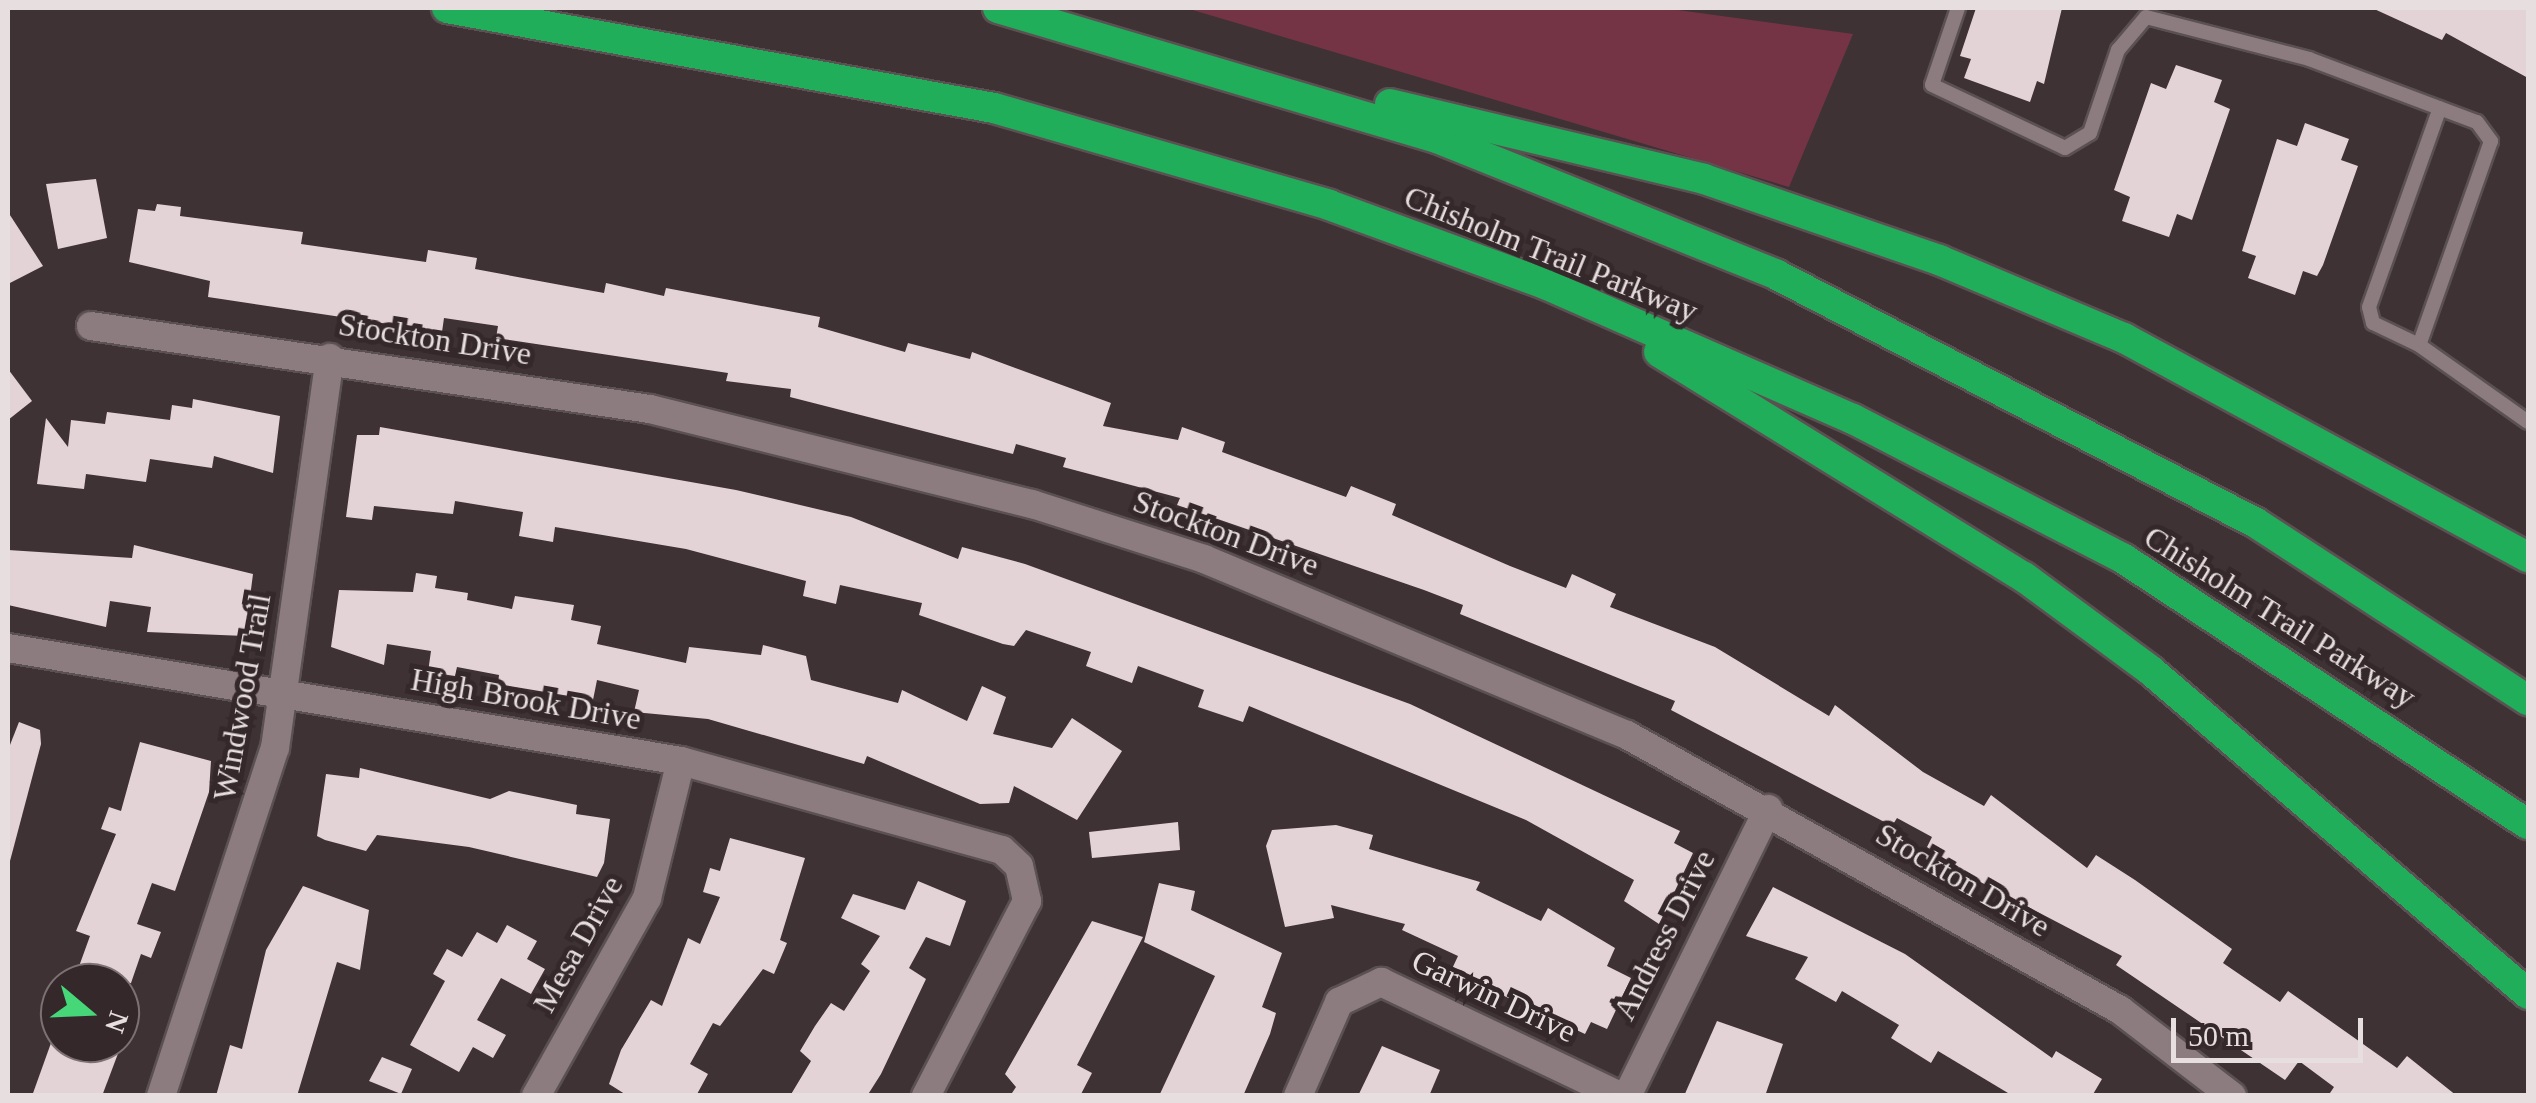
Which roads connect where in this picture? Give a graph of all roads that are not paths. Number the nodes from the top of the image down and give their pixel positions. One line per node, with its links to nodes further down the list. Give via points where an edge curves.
1 (446, 8): 6 (highway, Chisholm Trail Parkway, via 994,108 1296,194)
2 (998, 8): 4 (highway, Chisholm Trail Parkway)
3 (1958, 8): 5 (lane, via 1932,86 2064,148 2090,133 2118,50 2146,16 2310,59)
4 (1212, 64): 11 (highway, via 1544,139 1846,224 2124,338); 14 (highway, Chisholm Trail Parkway, via 1595,195 1928,346 2256,523)
5 (2440, 108): 8 (lane, via 2369,308 2373,322); 8 (lane, via 2478,122 2491,141)
6 (1545, 284): 17 (highway, Chisholm Trail Parkway, via 1854,419 2056,522 2272,648); 18 (highway, via 2024,577 2265,765)
7 (91, 326): 9 (street, Stockton Drive)
8 (2419, 345): 10 (lane)
9 (330, 358): 13 (street, Windwood Trail); 16 (street, Stockton Drive, via 650,409 1032,504 1396,633)
10 (2528, 422)
11 (2528, 557)
12 (8, 648): 13 (street, High Brook Drive)
13 (282, 694): 15 (street, High Brook Drive); 19 (street, Windwood Trail, via 241,871)
14 (2528, 700)
15 (681, 762): 20 (street, Mesa Drive, via 647,898); 21 (street, High Brook Drive, via 987,845 1020,866 1027,901)
16 (1768, 809): 23 (street, Andress Drive); 24 (street, Stockton Drive, via 2120,1010)
17 (2528, 824)
18 (2528, 994)
19 (161, 1096)
20 (536, 1096)
21 (926, 1096)
22 (1298, 1096): 23 (street, Garwin Drive, via 1339,1002 1381,982)
23 (1624, 1096)
24 (2232, 1096)

